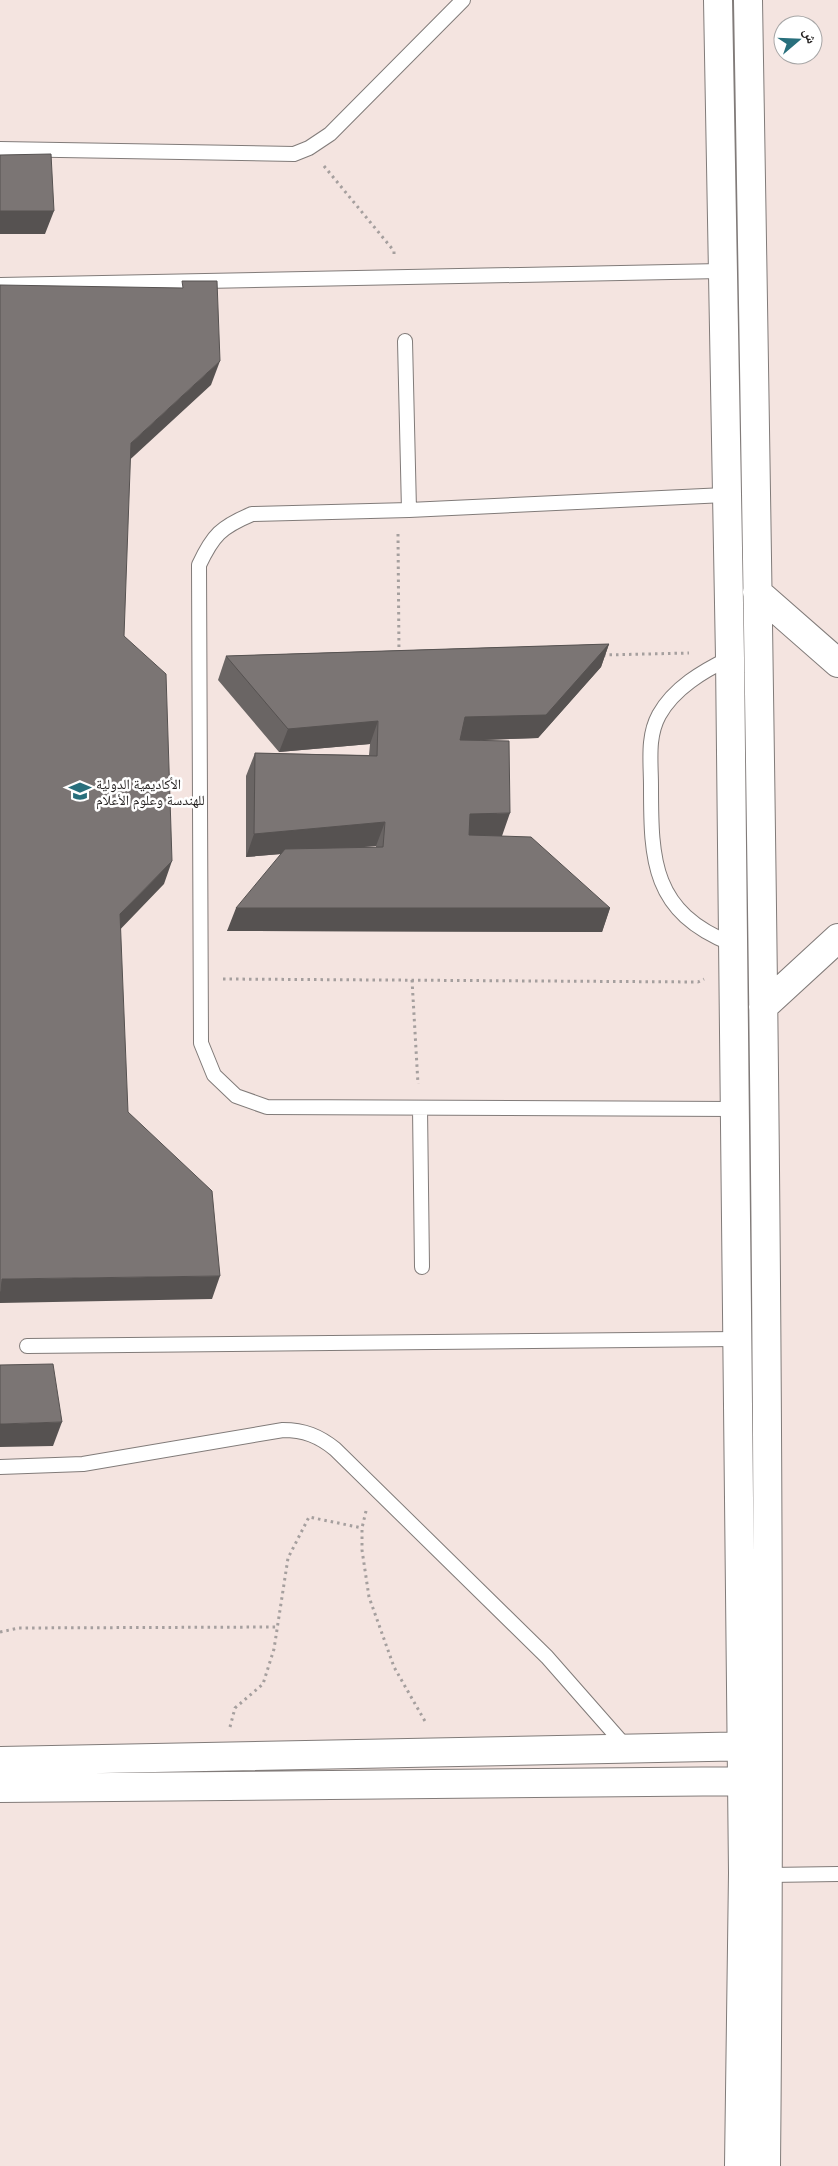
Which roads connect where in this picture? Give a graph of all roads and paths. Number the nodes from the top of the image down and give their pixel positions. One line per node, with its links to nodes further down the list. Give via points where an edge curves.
1 (463, 0): 4 (lane, via 330,134)
2 (718, 0): 6 (street)
3 (748, 0): 7 (street)
4 (309, 148): 5 (lane, via 294,154 274,155); 8 (path, via 394,251)
5 (0, 149)
6 (721, 271): 7 (street); 8 (lane); 12 (street)
7 (752, 272): 11 (street)
8 (394, 278): 9 (lane)
9 (0, 285)
10 (405, 341): 13 (lane)
11 (756, 492): 12 (street); 14 (street)
12 (725, 495): 13 (lane); 18 (street)
13 (403, 510): 17 (path); 23 (lane, via 252,514 230,523 209,543 199,565)
14 (757, 592): 15 (street); 19 (street)
15 (758, 651): 18 (street); 21 (street)
16 (595, 655): 18 (path, via 703,653)
17 (399, 659)
18 (721, 662): 22 (street); 22 (lane, via 674,695 658,716 653,729 650,742 652,848 655,865 669,897 695,925)
19 (838, 663)
20 (838, 938): 25 (street)
21 (762, 949): 22 (street); 25 (street)
22 (732, 955): 24 (path, via 698,982); 28 (street)
23 (200, 979): 24 (path); 27 (lane, via 201,1043 214,1075 236,1096 267,1107)
24 (412, 980): 27 (path)
25 (764, 1007): 26 (street)
26 (764, 1107): 28 (street); 31 (street)
27 (420, 1108): 28 (lane); 29 (lane)
28 (734, 1109): 30 (street)
29 (422, 1267)
30 (736, 1339): 31 (street); 32 (lane); 38 (street)
31 (766, 1339): 39 (street)
32 (27, 1346)
33 (0, 1467): 34 (lane, via 83,1464 297,1430 324,1440)
34 (373, 1486): 35 (path); 40 (lane, via 547,1658)
35 (362, 1528): 36 (path, via 308,1517 288,1558); 41 (path, via 369,1597 394,1667)
36 (277, 1628): 37 (path, via 19,1628); 42 (path, via 263,1684 235,1708)
37 (0, 1632)
38 (741, 1746): 39 (street); 40 (street); 44 (street)
39 (768, 1746): 45 (street)
40 (627, 1748): 41 (street); 46 (street)
41 (444, 1752): 42 (street)
42 (222, 1756): 43 (street)
43 (0, 1761)
44 (741, 1781): 45 (street); 46 (street); 48 (street)
45 (768, 1781): 48 (street)
46 (627, 1782): 47 (street)
47 (0, 1788)
48 (756, 1874): 49 (lane); 50 (street); 51 (street)
49 (838, 1874)
50 (739, 2166)
51 (766, 2166)

